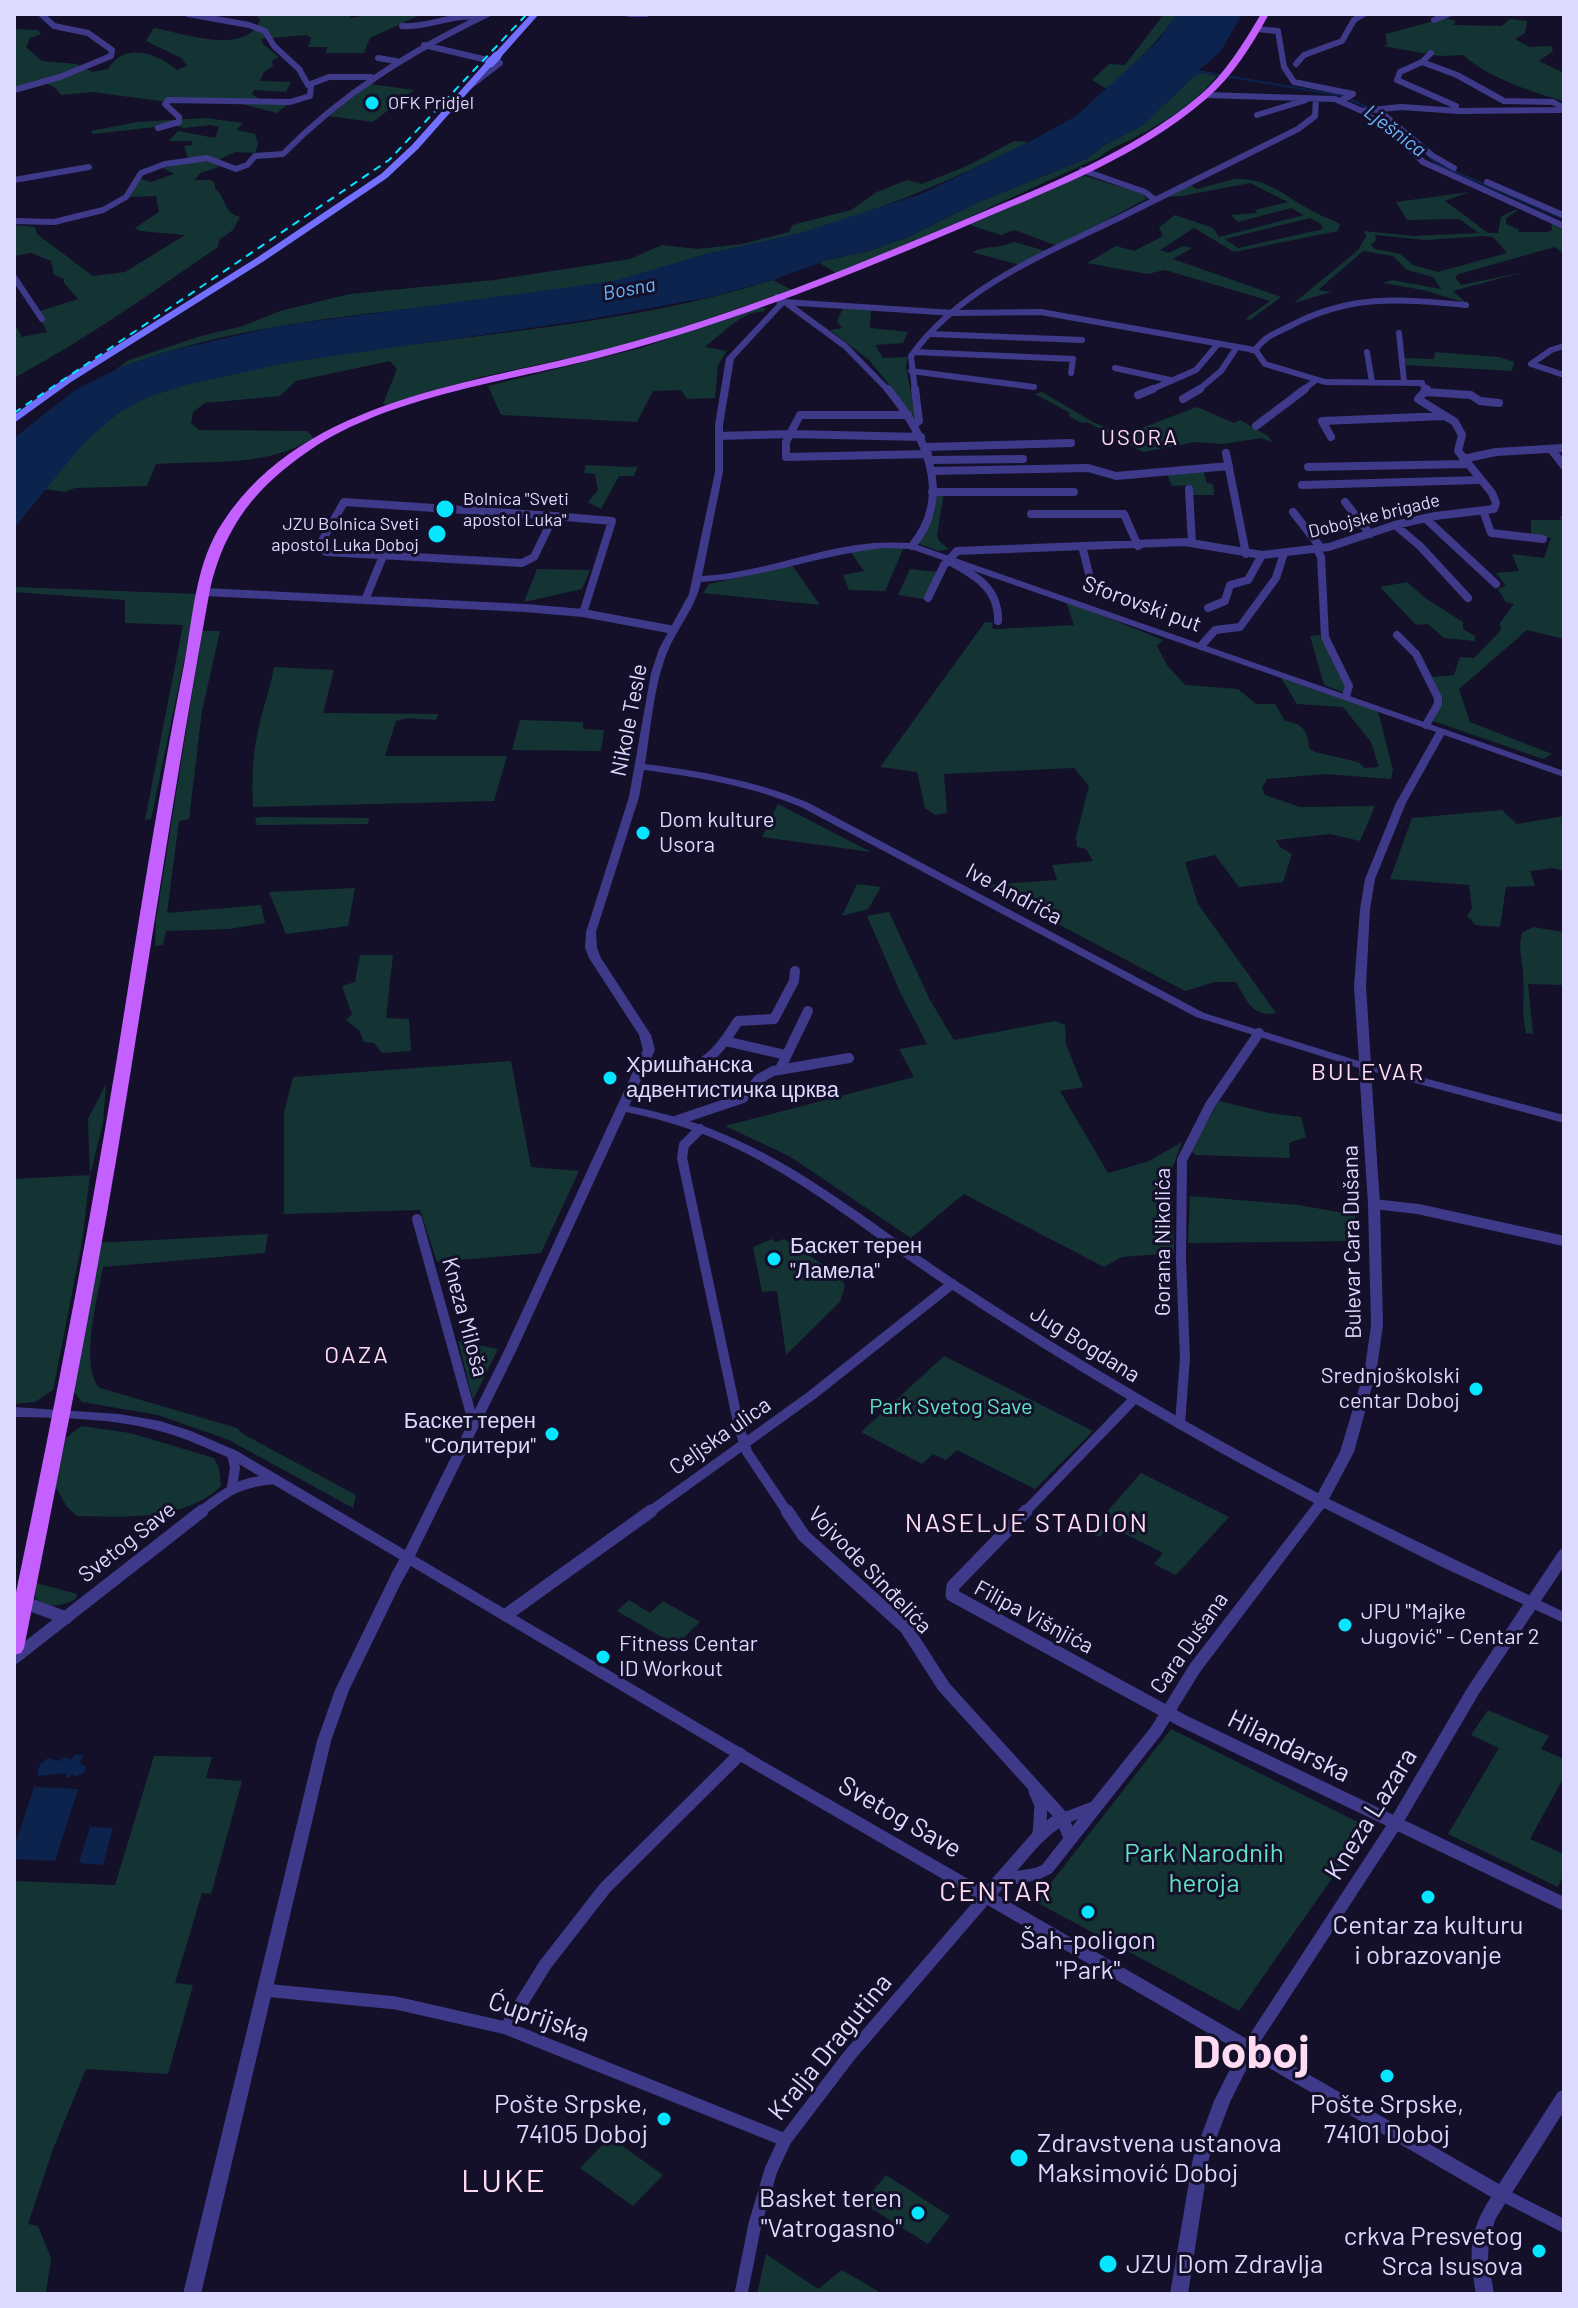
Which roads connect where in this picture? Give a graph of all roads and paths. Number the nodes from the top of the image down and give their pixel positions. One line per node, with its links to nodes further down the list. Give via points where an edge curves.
1 (41, 14): 23 (street, via 54,26 97,38 112,50 111,56)
2 (188, 14): 21 (street, via 265,31 272,46 297,64)
3 (488, 14): 10 (street)
4 (535, 14): 22 (main road)
5 (629, 14): 6 (street)
6 (646, 14)
7 (1265, 14): 13 (main road)
8 (1364, 14): 19 (street, via 1342,41 1304,55)
9 (1449, 14): 11 (street)
10 (478, 16): 12 (street, via 453,16 418,28); 14 (street)
11 (1434, 20)
12 (402, 26)
13 (1256, 29): 24 (main road); 26 (street, via 1278,31 1284,67 1294,82)
14 (424, 45): 17 (street); 22 (street, via 500,63)
15 (1431, 53): 18 (street)
16 (378, 58): 17 (street)
17 (396, 61): 20 (street)
18 (1422, 62): 29 (street, via 1400,72 1397,80 1446,104); 29 (street, via 1504,101 1553,102 1562,107)
19 (1296, 64)
20 (372, 77): 21 (street, via 329,77); 37 (street, via 319,117 283,154 255,156 236,169 207,158 173,162 141,173 126,197 103,210 65,221)
21 (311, 85): 31 (street, via 310,96 290,102 168,100 165,104 179,122)
22 (470, 86): 70 (main road, via 384,176)
23 (14, 90)
24 (1205, 95): 25 (street); 33 (main road, via 1149,134)
25 (1307, 98): 27 (street); 30 (street)
26 (1346, 98): 27 (street); 28 (street)
27 (1316, 99): 35 (street, via 1315,116 1298,129)
28 (1370, 110): 29 (street); 36 (street, via 1446,165); 38 (street, via 1423,162)
29 (1475, 110)
30 (1257, 115)
31 (158, 128)
32 (89, 167): 34 (street)
33 (1082, 170): 35 (street); 40 (main road)
34 (14, 180)
35 (1154, 199): 44 (street, via 991,283)
36 (1563, 215)
37 (14, 221)
38 (1564, 226)
39 (14, 277): 45 (street)
40 (781, 300): 41 (main road); 43 (street, Nikole Tesle); 44 (street); 68 (street, via 871,370)
41 (758, 304): 43 (street); 115 (main road, via 646,343 408,402 324,438 276,470 241,504 206,572)
42 (1466, 305): 52 (street, via 1393,298 1364,301 1303,317 1266,336)
43 (775, 311): 74 (street, Nikole Tesle, via 730,358)
44 (954, 313): 47 (street); 49 (street, via 1041,312)
45 (42, 319)
46 (1399, 333): 61 (street)
47 (931, 334): 48 (street); 53 (street)
48 (1082, 340)
49 (1218, 344): 51 (street); 59 (street, via 1200,368)
50 (1564, 346): 58 (street, via 1531,364)
51 (1237, 347): 52 (street); 66 (street, via 1205,386)
52 (1255, 350): 60 (street, via 1265,364)
53 (914, 352): 56 (street); 57 (street, via 1073,359)
54 (1367, 352): 62 (street)
55 (1115, 368): 59 (street)
56 (911, 371): 63 (street); 71 (street, via 919,412)
57 (1071, 373)
58 (1564, 375)
59 (1170, 380): 65 (street)
60 (1316, 380): 62 (street); 72 (street)
61 (1404, 381): 62 (street); 64 (street, via 1425,384)
62 (1372, 382)
63 (1034, 387)
64 (1425, 392): 67 (street); 69 (street, via 1418,399)
65 (1138, 395)
66 (1183, 399)
67 (1499, 403)
68 (908, 415): 71 (street); 73 (street, via 800,415)
69 (1445, 416): 76 (street, via 1322,421); 83 (street, via 1462,433 1457,449)
70 (14, 420)
71 (914, 425): 75 (street)
72 (1256, 426)
73 (790, 434): 74 (street); 75 (street); 80 (street, via 786,457)
74 (719, 436): 113 (street, Nikole Tesle, via 719,472)
75 (921, 437): 80 (street)
76 (1331, 437)
77 (1071, 443): 80 (street)
78 (1564, 448): 79 (street)
79 (1551, 449): 83 (street, via 1496,452); 85 (street)
80 (928, 453): 82 (street); 87 (street)
81 (1226, 453): 84 (street)
82 (1023, 459)
83 (1465, 462): 86 (street); 88 (street)
84 (1229, 466): 87 (street, via 1116,476 1088,468); 108 (street)
85 (1564, 466)
86 (1308, 467)
87 (931, 471): 91 (street)
88 (1479, 480): 89 (street); 95 (street, via 1496,503)
89 (1302, 485)
90 (1189, 489): 102 (street)
91 (932, 492): 92 (street); 103 (street, via 927,521)
92 (1074, 492)
93 (1345, 502): 100 (street)
94 (1293, 512): 106 (street)
95 (1484, 513): 98 (street, Dobojske brigade); 101 (street, via 1491,533)
96 (1031, 514): 105 (street, via 1124,514)
97 (555, 515): 110 (street, via 534,557 522,563); 110 (street, via 344,502 319,546 326,552); 120 (street, via 612,521)
98 (1425, 518): 99 (street, Dobojske brigade); 114 (street)
99 (1395, 525): 100 (street, Dobojske brigade); 117 (street)
100 (1370, 534): 106 (street, Dobojske brigade)
101 (1543, 539)
102 (1192, 543): 105 (street, Dobojske brigade); 108 (street, Dobojske brigade)
103 (912, 546): 111 (street, Sforovski put); 113 (street, Sforovski put, via 851,549)
104 (1082, 546): 105 (street, Dobojske brigade); 111 (street, Dobojske brigade, via 957,551); 112 (street)
105 (1138, 546)
106 (1319, 548): 107 (street, Dobojske brigade); 125 (street, via 1325,637 1349,686)
107 (1284, 553): 109 (street, Dobojske brigade); 124 (street, via 1276,578 1240,627 1215,630)
108 (1246, 554): 109 (street, Dobojske brigade)
109 (1262, 555): 119 (street, via 1247,581 1230,585 1225,601)
110 (383, 556): 118 (street)
111 (949, 559): 116 (street); 121 (street, via 993,592); 124 (street, Sforovski put)
112 (1089, 574)
113 (697, 579): 122 (street, Nikole Tesle)
114 (1496, 584)
115 (205, 592): 118 (street); 149 (main road)
116 (928, 598)
117 (1468, 598)
118 (365, 600): 120 (street)
119 (1208, 608)
120 (583, 613): 122 (street)
121 (998, 621)
122 (674, 630): 128 (street, Nikole Tesle, via 656,673)
123 (1397, 635): 126 (street, via 1416,654 1438,698)
124 (1201, 646): 125 (street, Sforovski put)
125 (1346, 696): 126 (street, Sforovski put)
126 (1426, 725): 127 (street, Sforovski put)
127 (1442, 730): 129 (street, Sforovski put); 137 (street, Bulevar Cara Dušana, via 1401,803 1370,879 1360,986)
128 (640, 766): 132 (street, Ive Andrića, via 792,799 1200,1015); 136 (street, Nikole Tesle, via 590,940 601,969 648,1041)
129 (1564, 774)
130 (795, 971): 133 (street, via 776,1017 738,1021)
131 (808, 1011): 134 (street)
132 (1259, 1033): 137 (street, Ive Andrića); 150 (street, Gorana Nikolića, via 1210,1105 1182,1160 1185,1358)
133 (725, 1041): 134 (street); 136 (street, via 703,1060 667,1068)
134 (786, 1055): 138 (street)
135 (849, 1058): 138 (street)
136 (643, 1065): 139 (street, Nikole Tesle)
137 (1366, 1066): 140 (street, Ive Andrića); 143 (street, Bulevar Cara Dušana)
138 (780, 1069): 141 (street, via 759,1079 743,1098)
139 (624, 1108): 141 (street, Jug Bogdana); 151 (street, Nikole Tesle)
140 (1564, 1119)
141 (678, 1120): 142 (street, Jug Bogdana)
142 (700, 1129): 146 (street, Jug Bogdana, via 813,1188); 152 (street, Vojvode Sinđelića, via 684,1145 682,1158)
143 (1374, 1204): 145 (street); 156 (street, Bulevar Cara Dušana, via 1377,1313 1371,1368 1347,1452)
144 (417, 1219): 151 (street, Kneza Miloša)
145 (1564, 1241)
146 (952, 1284): 147 (street, Jug Bogdana); 152 (street, Celjska ulica)
147 (1135, 1398): 150 (street, Jug Bogdana); 167 (street, Filipa Višnjića, via 951,1592)
148 (14, 1412): 149 (street, Svetog Save)
149 (60, 1414): 153 (street, Svetog Save, via 138,1421); 160 (main road)
150 (1180, 1424): 156 (street, Jug Bogdana)
151 (474, 1425): 158 (street, Nikole Tesle)
152 (745, 1445): 162 (street, Celjska ulica); 169 (street, Vojvode Sinđelića, via 804,1536 906,1628 944,1687)
153 (232, 1454): 154 (street, Svetog Save); 155 (street)
154 (275, 1479): 155 (street, Svetog Save); 158 (street, Svetog Save)
155 (232, 1487): 163 (street, Svetog Save)
156 (1321, 1503): 161 (street, Jug Bogdana); 167 (street, Cara Dušana)
157 (1564, 1555): 161 (street, Kneza Lazara)
158 (408, 1557): 159 (street); 162 (street, Svetog Save)
159 (397, 1577): 178 (street, via 342,1690 324,1741)
160 (23, 1602): 163 (street); 165 (main road)
161 (1534, 1604): 164 (street, Jug Bogdana); 172 (street, Kneza Lazara, via 1473,1691)
162 (506, 1615): 168 (street, Svetog Save)
163 (66, 1618): 166 (street, Svetog Save)
164 (1564, 1618)
165 (14, 1648)
166 (14, 1658)
167 (1167, 1712): 170 (street, Cara Dušana); 172 (street, Hilandarska)
168 (740, 1754): 176 (street, Svetog Save); 179 (street, via 605,1888 545,1965)
169 (1033, 1785): 171 (street, Vojvode Sinđelića); 173 (street, via 1041,1805)
170 (1092, 1808): 171 (street); 174 (street, Cara Dušana)
171 (1062, 1817): 173 (street); 174 (street)
172 (1395, 1824): 177 (street, Hilandarska); 180 (street, Kneza Lazara)
173 (1039, 1835): 175 (street)
174 (1070, 1838): 175 (street, Cara Dušana, via 1047,1869)
175 (1002, 1880): 176 (street)
176 (986, 1897): 180 (street, Svetog Save); 182 (street, Kralja Dragutina, via 849,2056)
177 (1564, 1904)
178 (264, 1990): 179 (street, Ćuprijska, via 396,2003); 185 (street)
179 (506, 2028): 182 (street, Ćuprijska)
180 (1248, 2049): 183 (street, Svetog Save); 187 (street, via 1201,2158)
181 (1564, 2097): 183 (street)
182 (785, 2140): 186 (street, Kralja Dragutina, via 755,2224)
183 (1503, 2195): 184 (street); 188 (street, via 1481,2238)
184 (1564, 2226)
185 (192, 2294)
186 (741, 2294)
187 (1179, 2294)
188 (1485, 2294)

